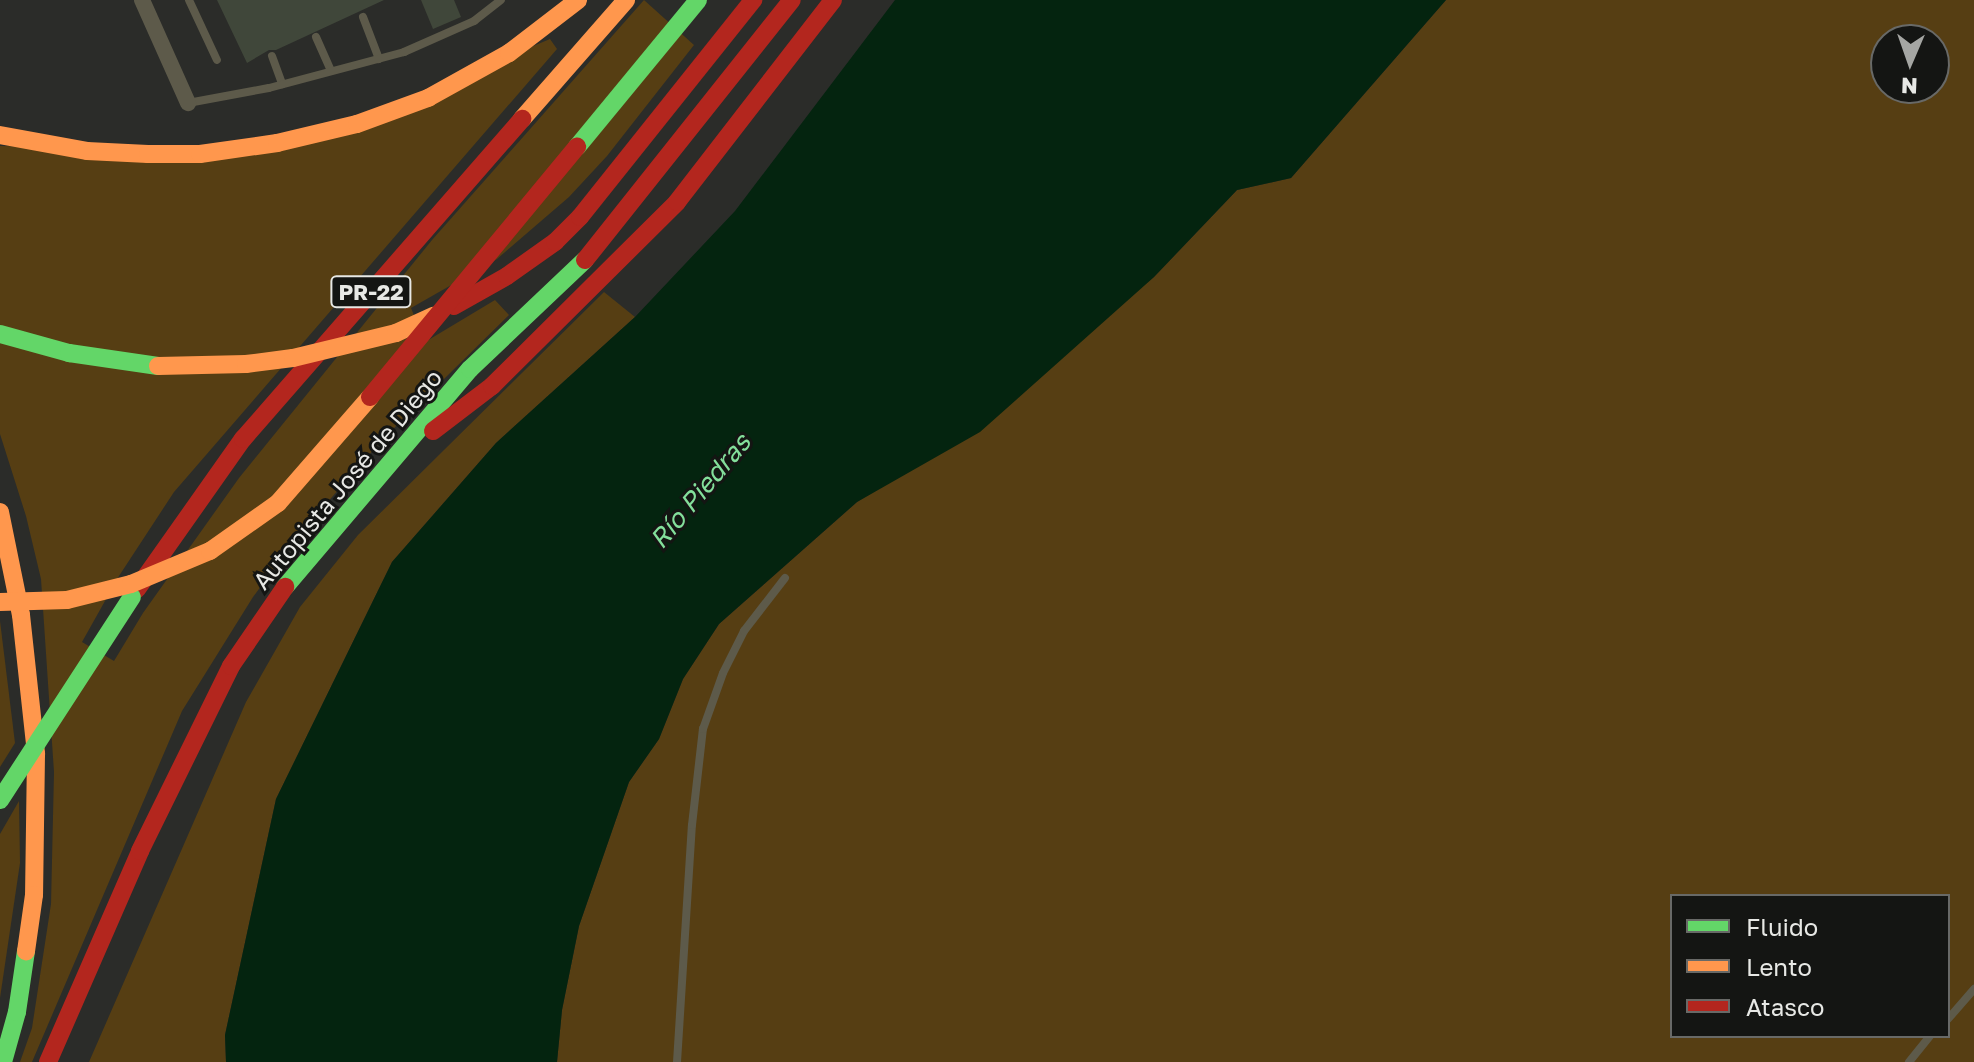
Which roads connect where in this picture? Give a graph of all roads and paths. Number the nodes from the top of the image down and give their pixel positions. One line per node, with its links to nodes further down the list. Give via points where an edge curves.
1 (142, 0): 17 (street)
2 (189, 0): 14 (lane)
3 (501, 0): 13 (lane, via 474,21)
4 (578, 0): 18 (highway, via 509,53 428,98 357,124 277,143 200,154 148,154 87,151)
5 (626, 0): 24 (highway, PR-22, bridge, via 243,439)
6 (698, 0): 23 (highway, bridge, via 278,503 210,551 131,584 67,600)
7 (753, 0): 19 (highway, bridge, via 555,242 507,276 396,333 293,358 158,366 106,360)
8 (792, 0): 20 (highway, Autopista José de Diego, via 595,251 470,369)
9 (833, 0): 20 (highway, via 677,202 492,386)
10 (363, 17): 13 (lane)
11 (316, 37): 15 (lane)
12 (272, 56): 16 (lane)
13 (379, 59): 15 (lane)
14 (217, 60)
15 (331, 71): 16 (lane)
16 (282, 84): 17 (lane)
17 (188, 103)
18 (0, 135)
19 (0, 334)
20 (384, 469): 29 (highway, Autopista José de Diego, via 287,584 231,666 140,851)
21 (0, 512): 28 (highway, via 21,615 36,754 34,895 17,1012)
22 (785, 578): 30 (lane, via 744,631 703,729)
23 (0, 602)
24 (0, 800)
25 (1974, 989): 26 (lane)
26 (1950, 1017)
27 (1928, 1038): 31 (lane)
28 (3, 1062)
29 (48, 1062)
30 (677, 1062)
31 (1909, 1062)

